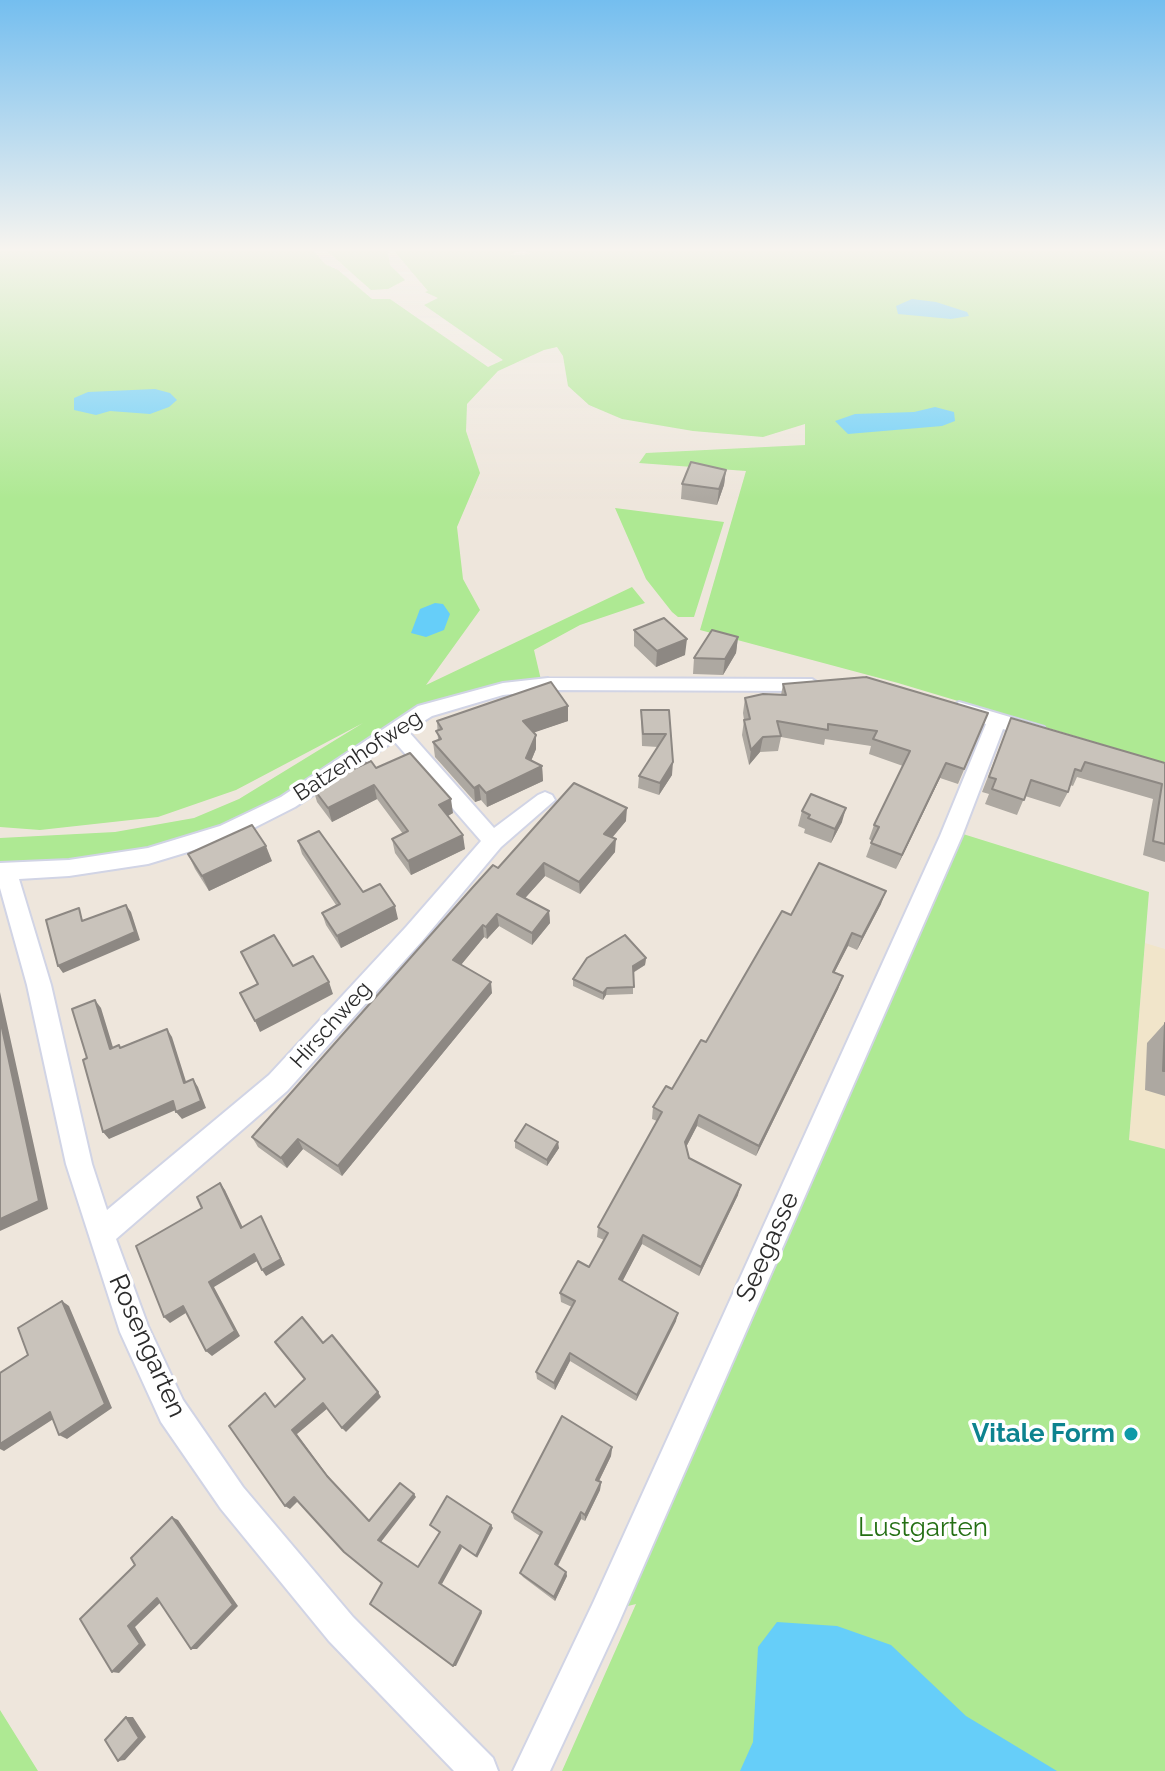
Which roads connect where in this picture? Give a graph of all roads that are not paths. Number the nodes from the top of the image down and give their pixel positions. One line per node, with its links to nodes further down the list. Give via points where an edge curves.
1 (829, 684): 4 (street, Batzenhofweg, via 518,687 456,700)
2 (939, 703): 3 (street)
3 (997, 720): 5 (street); 11 (street, Seegasse, via 951,836)
4 (395, 729): 7 (street); 8 (street, Batzenhofweg, via 288,802 227,832 148,856)
5 (1058, 738)
6 (545, 800): 7 (street, Hirschweg)
7 (493, 841): 9 (street, Hirschweg, via 278,1083)
8 (3, 871): 9 (street, Rosengarten, via 39,985)
9 (100, 1234): 10 (street, Rosengarten, via 135,1332 172,1411 232,1498 341,1629)
10 (480, 1771)
11 (531, 1771)

